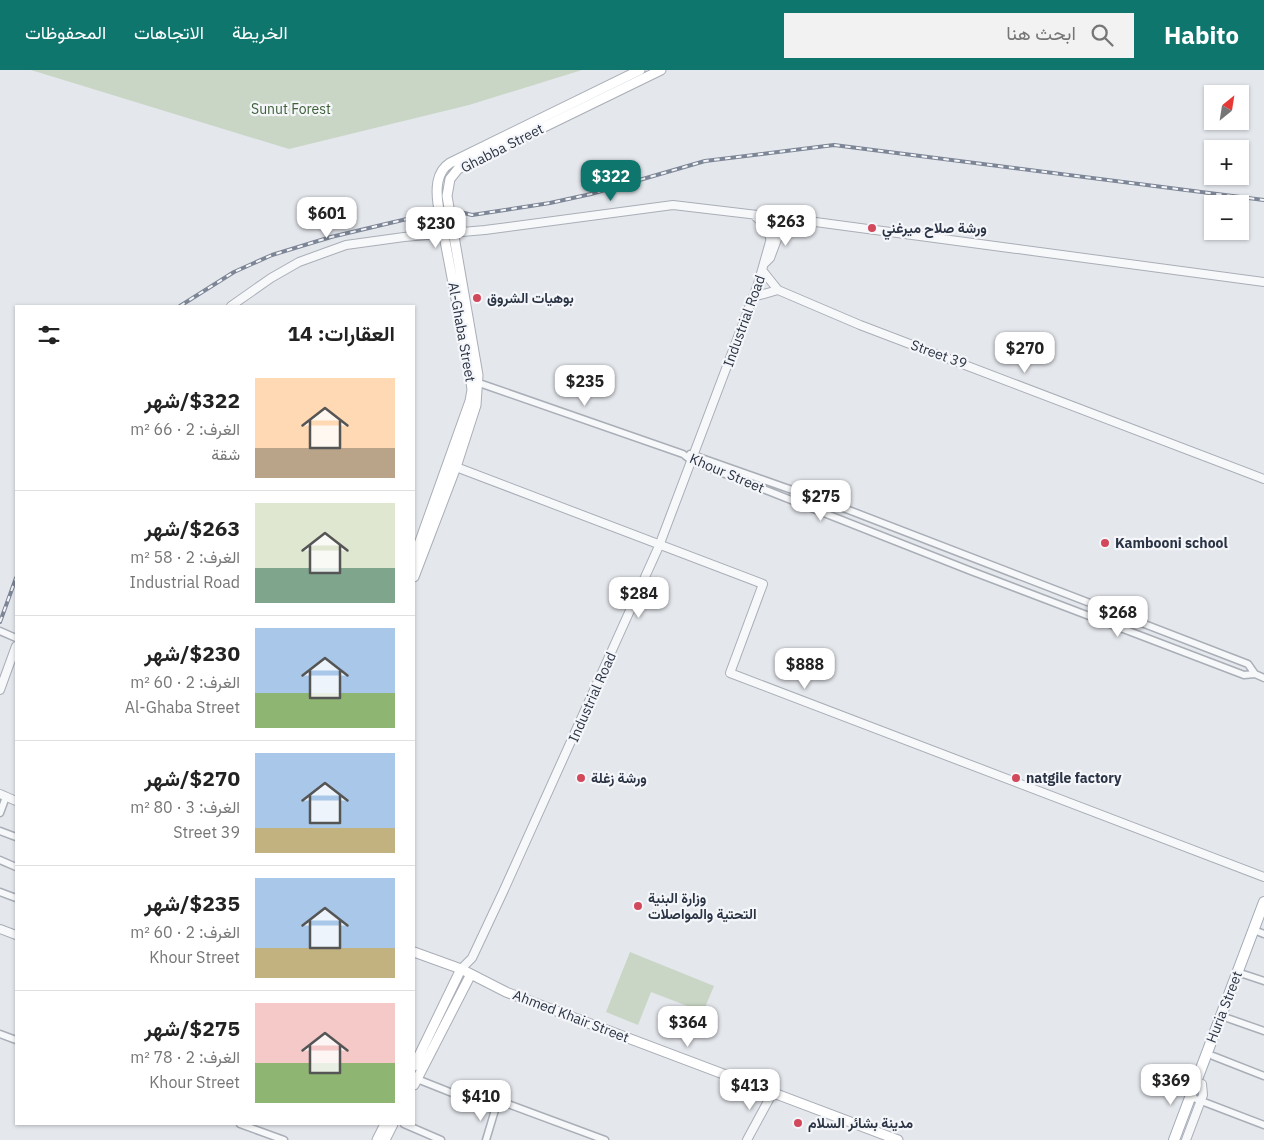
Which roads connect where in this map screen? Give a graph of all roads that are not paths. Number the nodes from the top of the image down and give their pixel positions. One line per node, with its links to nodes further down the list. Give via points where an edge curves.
1 (640, 70): 5 (main road, Al-Ghaba Street, via 446,166 438,178 437,188 439,211)
2 (661, 70): 5 (main road, Ghabba Street, via 458,169 450,179 448,189)
3 (753, 215): 4 (street); 5 (street, via 663,206); 6 (street, via 768,228)
4 (781, 218): 6 (street); 7 (street, via 770,258); 8 (street)
5 (448, 233): 11 (street, via 329,250 285,270); 12 (main road, Ghabba Street); 19 (main road, Al-Ghaba Street, via 472,390)
6 (769, 244): 7 (street)
7 (764, 266): 9 (street, Street 39); 10 (street, Industrial Road)
8 (1264, 282)
9 (778, 290): 10 (street); 15 (street, Street 39, via 860,325)
10 (753, 297): 13 (street, Industrial Road)
11 (232, 305)
12 (479, 383): 13 (street, Khour Street); 14 (main road, Ghabba Street, via 476,405)
13 (693, 457): 16 (street); 17 (street, Khour Street); 18 (street, Industrial Road)
14 (456, 467): 18 (street); 20 (main road)
15 (1264, 479)
16 (846, 509): 17 (street); 21 (street)
17 (842, 519): 22 (street, Khour Street)
18 (659, 546): 36 (street, via 763,584 730,673); 45 (street, Industrial Road)
19 (415, 555)
20 (415, 574)
21 (1064, 593): 22 (street); 26 (street, via 1248,664)
22 (1060, 605): 26 (street, via 1244,674)
23 (0, 631): 24 (street)
24 (15, 638)
25 (15, 649): 28 (street)
26 (1255, 674): 27 (street)
27 (1264, 678)
28 (0, 690)
29 (3, 796): 30 (street); 31 (street)
30 (15, 801)
31 (0, 813)
32 (0, 830): 33 (street)
33 (15, 837)
34 (0, 860): 35 (street)
35 (15, 867)
36 (1264, 877)
37 (0, 892): 38 (street)
38 (15, 898)
39 (1264, 902): 58 (main road, Huria Street)
40 (1264, 918): 42 (main road, Huria Street)
41 (0, 929): 43 (street)
42 (1261, 933): 48 (main road, Huria Street)
43 (15, 935)
44 (415, 952): 46 (main road, Ahmed Khair Street)
45 (472, 958): 46 (street); 47 (street)
46 (461, 969): 47 (main road, Ahmed Khair Street); 55 (main road)
47 (471, 974): 57 (main road); 59 (main road, Ahmed Khair Street, via 506,992)
48 (1243, 974): 49 (street); 50 (main road, Huria Street)
49 (1264, 981)
50 (1227, 1018): 51 (street); 54 (main road, Huria Street)
51 (1264, 1031)
52 (0, 1034): 53 (street)
53 (15, 1040)
54 (1213, 1056): 56 (street); 58 (main road, Huria Street)
55 (415, 1064)
56 (1264, 1076)
57 (415, 1081): 61 (street)
58 (1198, 1086): 60 (main road, Huria Street); 75 (street, via 1188,1096)
59 (773, 1092): 73 (street); 74 (main road, Ahmed Khair Street)
60 (1195, 1102): 66 (street); 76 (main road, Huria Street); 77 (main road, Huria Street); 78 (street)
61 (495, 1110): 71 (street); 72 (street, via 499,1105 508,1104)
62 (243, 1125): 67 (street)
63 (384, 1125): 68 (main road)
64 (393, 1125): 69 (main road)
65 (406, 1125): 70 (street)
66 (1264, 1125)
67 (284, 1140)
68 (377, 1140)
69 (385, 1140)
70 (441, 1140)
71 (486, 1140)
72 (606, 1140)
73 (747, 1140)
74 (898, 1140)
75 (1170, 1140)
76 (1174, 1140)
77 (1180, 1140)
78 (1186, 1140)

